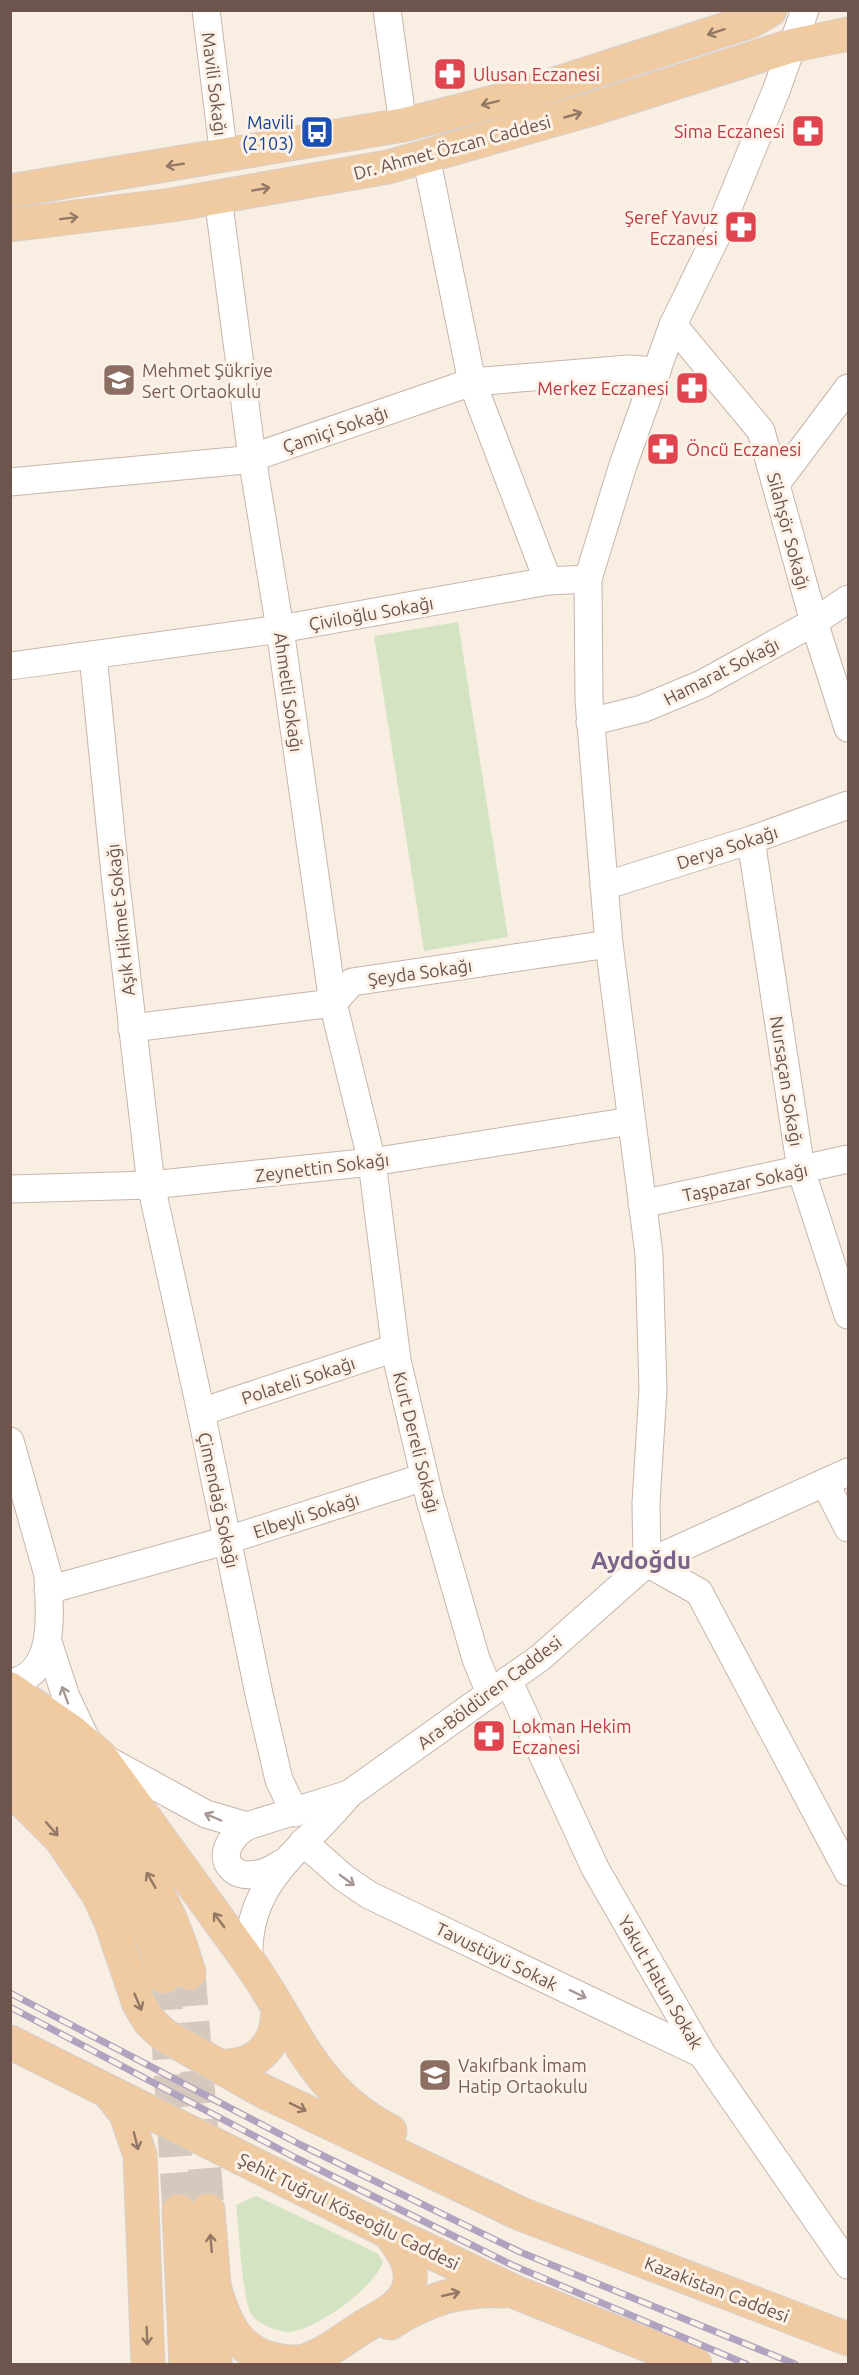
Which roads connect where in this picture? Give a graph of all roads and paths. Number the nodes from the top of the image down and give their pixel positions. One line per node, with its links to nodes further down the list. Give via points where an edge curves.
1 (206, 10): 9 (street, Mavili Sokağı)
2 (387, 10): 7 (street)
3 (771, 10): 6 (street); 7 (main road, Dr. Ahmet Özcan Caddesi, one-way to 7, via 751,21 518,96)
4 (805, 10): 6 (street)
5 (849, 34): 6 (main road, Dr. Ahmet Özcan Caddesi)
6 (783, 49): 8 (main road, Dr. Ahmet Özcan Caddesi, one-way to 6); 13 (street, via 776,91 716,237)
7 (403, 125): 9 (main road, Dr. Ahmet Özcan Caddesi)
8 (426, 156): 11 (main road, Dr. Ahmet Özcan Caddesi, one-way to 8, via 388,167); 15 (street)
9 (224, 157): 10 (main road, Dr. Ahmet Özcan Caddesi, one-way to 10)
10 (10, 191)
11 (218, 197): 12 (main road, Dr. Ahmet Özcan Caddesi, one-way to 11); 17 (street, Ahmetli Sokağı)
12 (10, 225)
13 (673, 325): 14 (street); 19 (street, Silahşör Sokağı, via 761,431)
14 (657, 371): 15 (street, Çamiçi Sokağı, via 628,369); 20 (street, via 622,465)
15 (472, 382): 17 (street, Çamiçi Sokağı); 21 (street)
16 (849, 388): 19 (street)
17 (252, 457): 18 (street, Çamiçi Sokağı); 24 (street, Ahmetli Sokağı)
18 (10, 482)
19 (776, 484): 23 (street, Silahşör Sokağı)
20 (588, 579): 21 (street, Çiviloğlu Sokağı); 27 (street)
21 (548, 581): 24 (street, Çiviloğlu Sokağı)
22 (849, 599): 23 (street, Hamarat Sokağı)
23 (814, 622): 27 (street, Hamarat Sokağı, via 702,684 642,709); 28 (street, Silahşör Sokağı)
24 (280, 629): 25 (street, Çiviloğlu Sokağı); 33 (street, Ahmetli Sokağı)
25 (93, 655): 26 (street, Çiviloğlu Sokağı); 34 (street, Aşık Hikmet Sokağı)
26 (10, 666)
27 (590, 722): 31 (street)
28 (849, 728)
29 (849, 805): 30 (street, Derya Sokağı)
30 (751, 840): 31 (street, Derya Sokağı); 37 (street, Nursaçan Sokağı)
31 (604, 886): 32 (street)
32 (609, 944): 33 (street, Şeyda Sokağı, via 352,982); 35 (street)
33 (333, 1003): 34 (street); 38 (street, Ahmetli Sokağı)
34 (132, 1028): 39 (street, Aşık Hikmet Sokağı)
35 (631, 1121): 38 (street, Zeynettin Sokağı); 41 (street)
36 (849, 1160): 37 (street, Taşpazar Sokağı)
37 (801, 1170): 41 (street, Taşpazar Sokağı); 42 (street, Nursaçan Sokağı)
38 (372, 1173): 39 (street, Zeynettin Sokağı); 43 (street, Kurt Dereli Sokağı)
39 (151, 1185): 40 (street, Zeynettin Sokağı); 44 (street, Çimendağ Sokağı)
40 (10, 1189)
41 (642, 1204): 50 (street, via 649,1254 653,1390 646,1503)
42 (849, 1315)
43 (395, 1348): 44 (street, Polateli Sokağı); 46 (street, Kurt Dereli Sokağı)
44 (201, 1412): 49 (street, Çimendağ Sokağı)
45 (10, 1441): 51 (street, via 48,1575)
46 (424, 1477): 49 (street, Elbeyli Sokağı); 54 (street, Kurt Dereli Sokağı, via 476,1659)
47 (837, 1477): 48 (street); 50 (street, Ara-Böldüren Caddesi)
48 (849, 1528)
49 (228, 1540): 51 (street, Elbeyli Sokağı); 61 (street, Çimendağ Sokağı, via 279,1780)
50 (647, 1563): 54 (street, Ara-Böldüren Caddesi, via 541,1657); 65 (street, via 699,1592)
51 (48, 1590): 52 (street)
52 (48, 1642): 53 (street, via 36,1668 26,1678); 57 (street, one-way to 52, via 66,1697)
53 (10, 1683)
54 (499, 1686): 60 (street, Ara-Böldüren Caddesi); 69 (street, Yakut Hatun Sokak, via 595,1868)
55 (10, 1689): 57 (main road)
56 (10, 1722): 58 (main road, one-way to 56, via 64,1800 118,1871 176,1975 165,1904 126,1840 64,1765)
57 (95, 1751): 62 (street, one-way to 57, via 206,1814); 66 (main road, one-way to 57)
58 (10, 1752)
59 (10, 1788): 70 (main road, one-way to 70, via 61,1839 98,1894 146,2016 164,2035)
60 (349, 1794): 61 (street, Ara-Böldüren Caddesi); 63 (street, Ara-Böldüren Caddesi)
61 (295, 1813): 62 (street, Ara-Böldüren Caddesi)
62 (247, 1826): 64 (street, via 227,1848 228,1862 235,1870 256,1876)
63 (303, 1842): 64 (street, Ara-Böldüren Caddesi); 69 (street, Tavustüyü Sokak, one-way to 69, via 369,1895)
64 (282, 1863): 66 (street, Ara-Böldüren Caddesi, via 252,1917)
65 (849, 1872)
66 (249, 1962): 67 (main road)
67 (278, 2011): 70 (main road, via 275,2034 259,2058 240,2066); 73 (main road, via 324,2080 359,2114 488,2180)
68 (10, 2042): 71 (main road, Şehit Tuğrul Köseoğlu Caddesi)
69 (702, 2054): 74 (street, Yakut Hatun Sokak)
70 (219, 2066): 73 (main road, one-way to 73, via 491,2201)
71 (108, 2091): 72 (main road, Şehit Tuğrul Köseoğlu Caddesi); 78 (main road, one-way to 78, via 126,2114 140,2155)
72 (389, 2232): 75 (main road, via 410,2267 405,2297 394,2308 303,2361 267,2358 238,2340 224,2318); 76 (main road, Şehit Tuğrul Köseoğlu Caddesi)
73 (587, 2238): 77 (main road, Kazakistan Caddesi)
74 (849, 2265)
75 (214, 2285): 79 (main road, one-way to 79, via 194,2211); 80 (main road)
76 (515, 2292): 81 (main road, one-way to 76, via 431,2300 469,2290); 82 (main road, Şehit Tuğrul Köseoğlu Caddesi)
77 (849, 2339)
78 (148, 2364)
79 (186, 2364)
80 (215, 2364)
81 (328, 2364)
82 (695, 2364)

